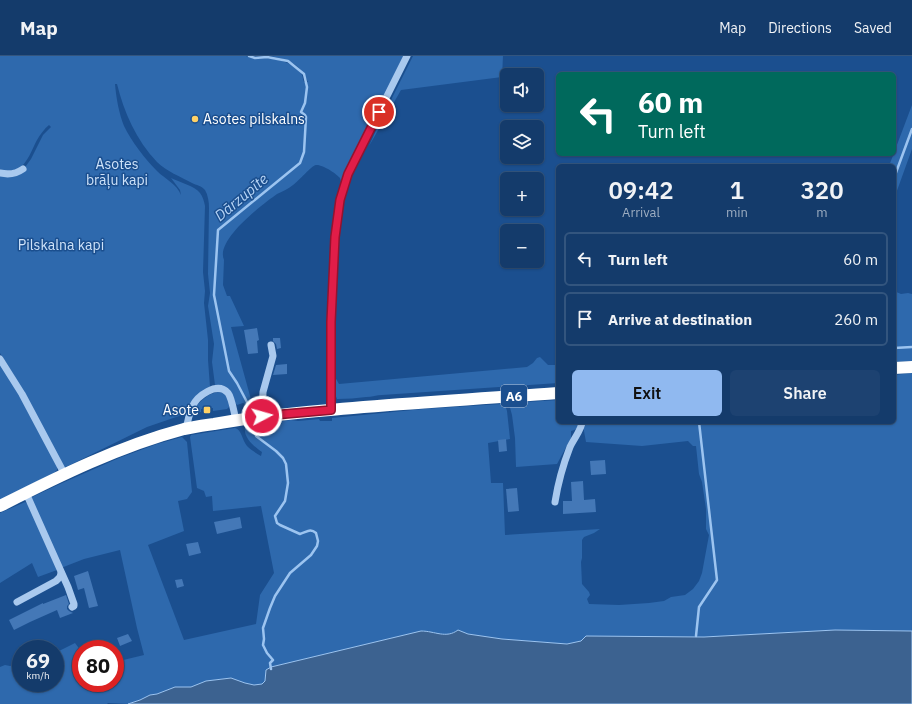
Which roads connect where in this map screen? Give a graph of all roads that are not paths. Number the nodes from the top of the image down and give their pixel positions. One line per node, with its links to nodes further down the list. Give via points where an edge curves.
1 (408, 56): 9 (street, via 348,174 340,200 335,237 331,322)
2 (23, 169): 3 (street, via 14,174)
3 (0, 173)
4 (271, 345): 10 (street, via 273,356 263,392)
5 (0, 359): 14 (street, via 22,394)
6 (912, 367): 7 (highway)
7 (896, 368)
8 (556, 393): 9 (highway, A6)
9 (331, 410): 10 (highway, A6)
10 (262, 416): 11 (highway, A6)
11 (236, 420): 13 (highway, A6); 13 (street, via 229,395 225,390 216,389 201,396 194,404)
12 (582, 424): 16 (street, via 563,468)
13 (186, 429): 14 (highway, A6, via 138,444)
14 (65, 475): 15 (highway, A6)
15 (26, 493): 17 (highway, A6); 18 (street)
16 (555, 502)
17 (0, 506)
18 (61, 573): 19 (street, via 56,581); 20 (street, via 74,604)
19 (17, 602)
20 (72, 608)

